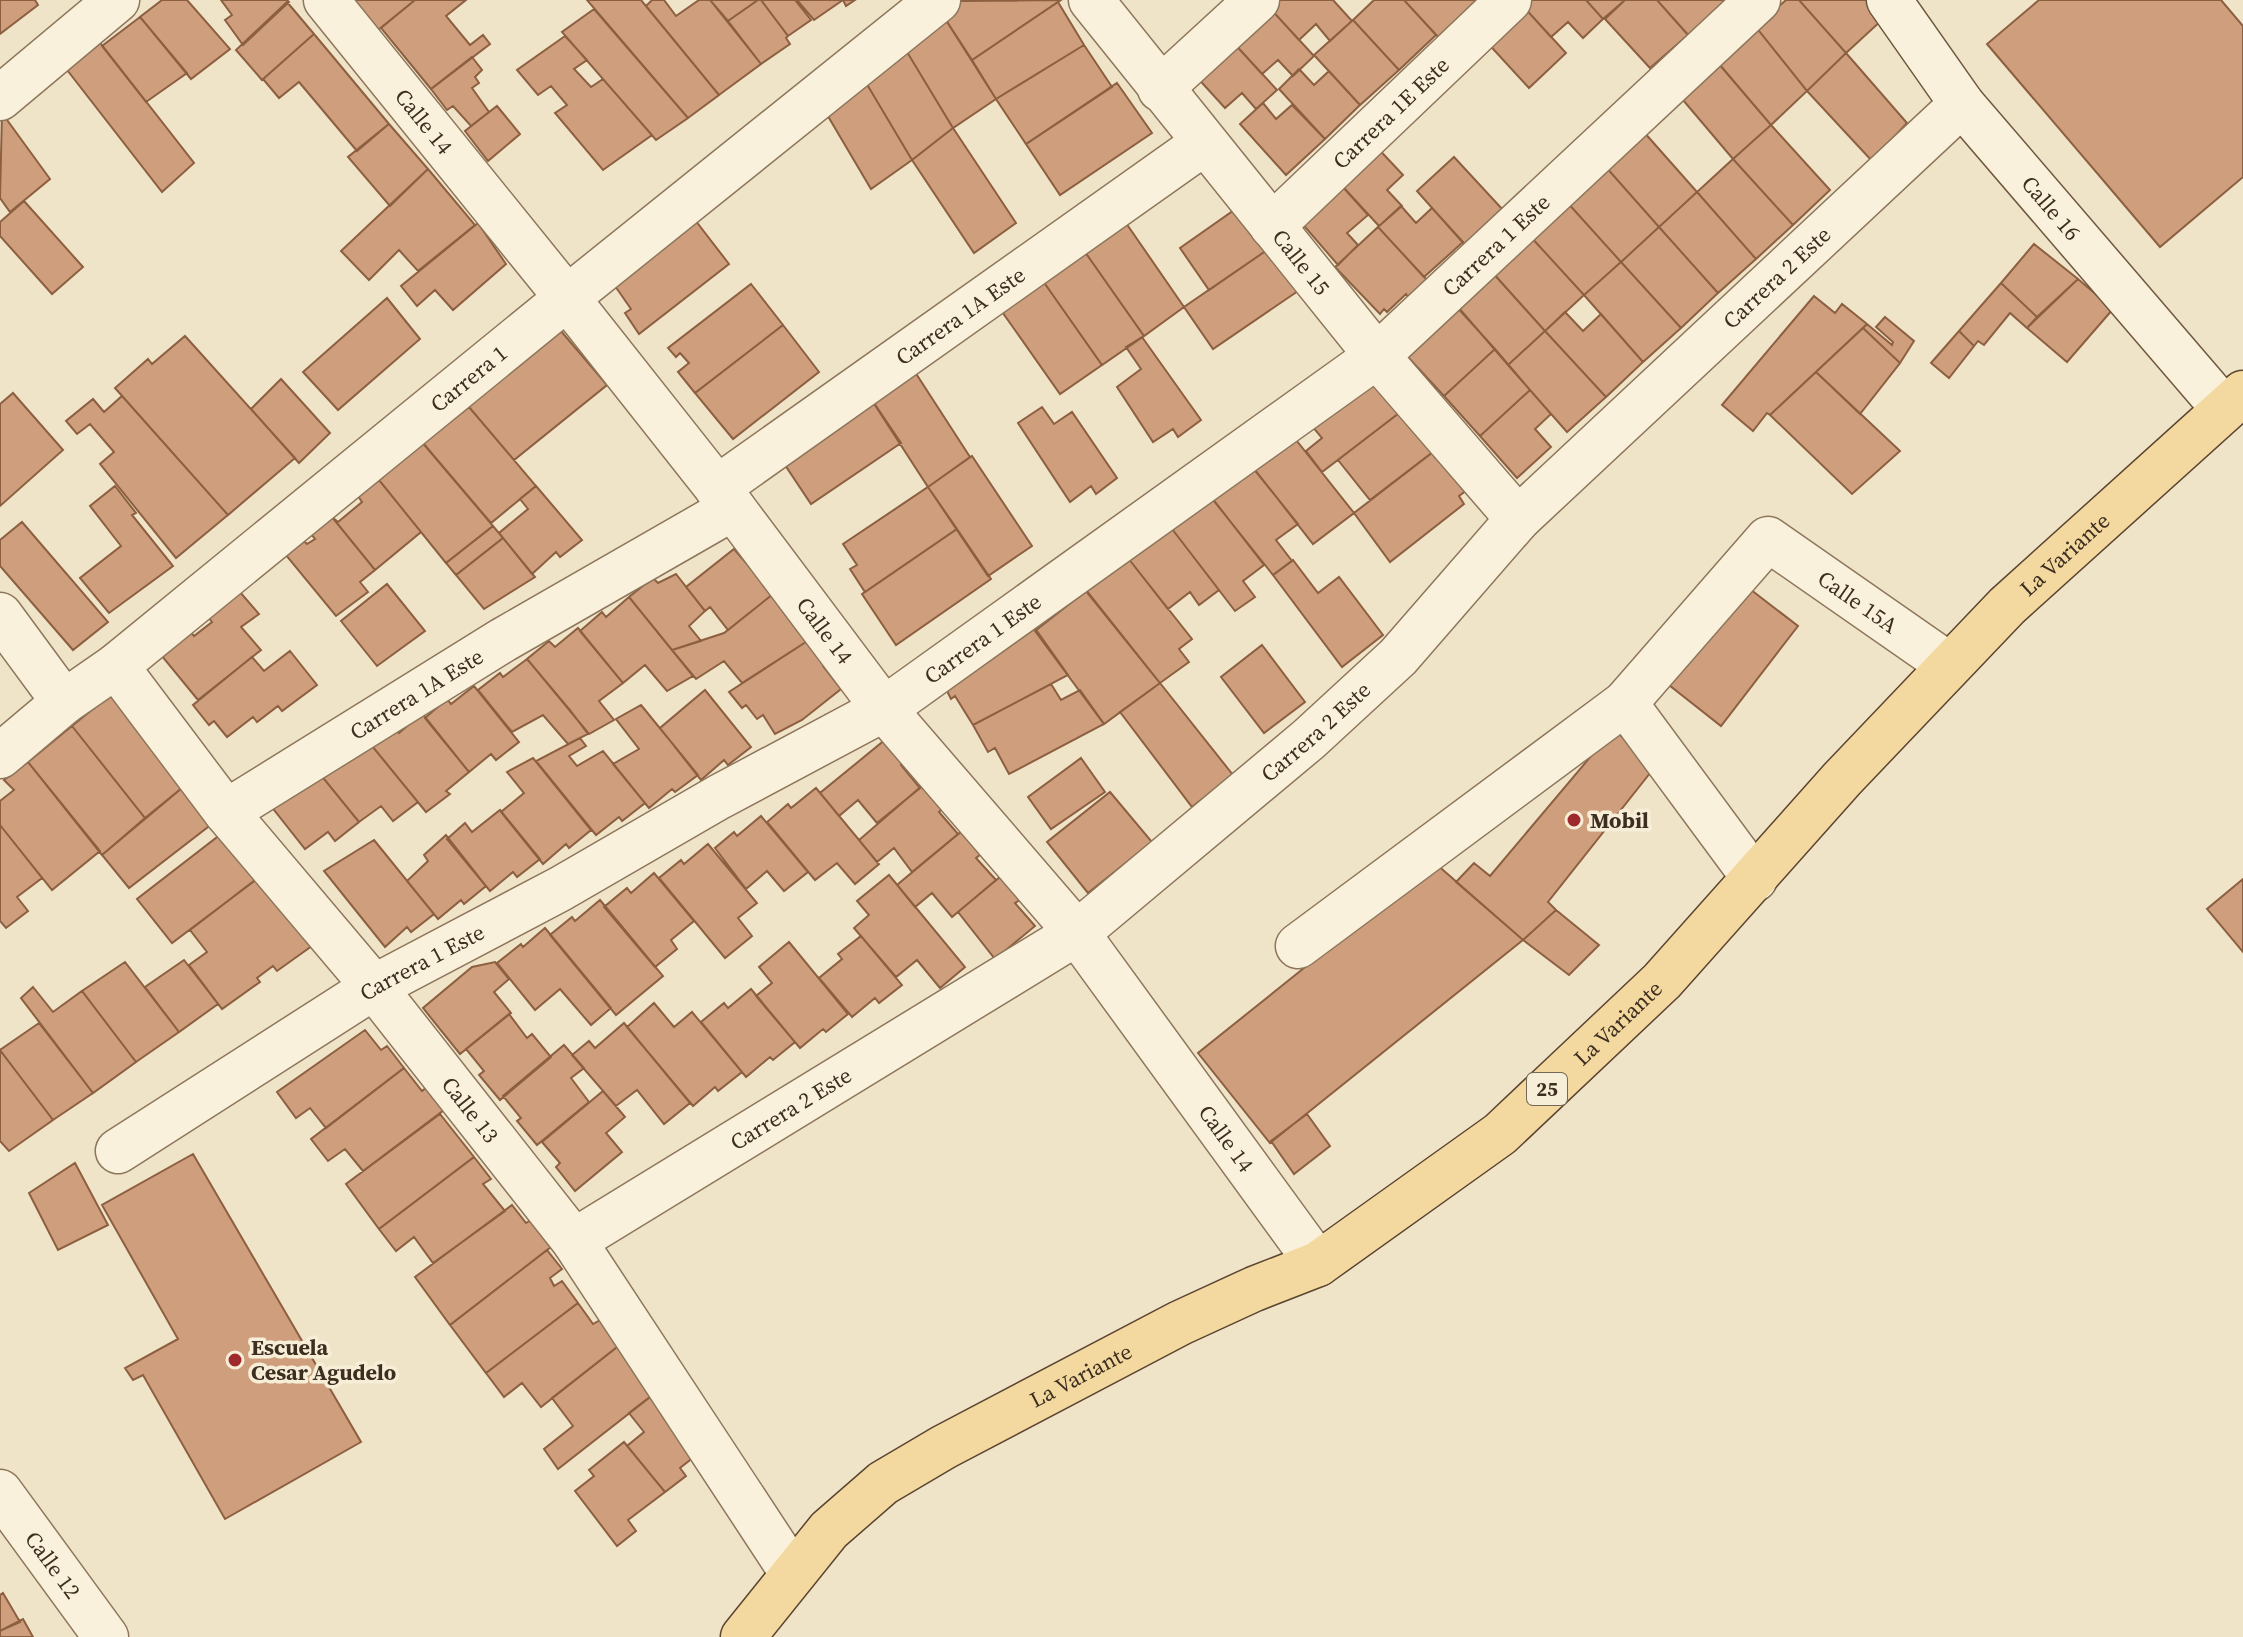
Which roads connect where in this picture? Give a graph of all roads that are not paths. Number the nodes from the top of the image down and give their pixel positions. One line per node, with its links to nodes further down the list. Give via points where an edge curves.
1 (117, 0): 10 (street)
2 (326, 0): 14 (street, Calle 14)
3 (938, 0): 14 (street, Carrera 1)
4 (1091, 0): 9 (street, Calle 15)
5 (1257, 0): 9 (street)
6 (1509, 0): 13 (street, Carrera 1E Este)
7 (1758, 0): 15 (street, Carrera 1 Este)
8 (1889, 0): 11 (street, Calle 16)
9 (1160, 89): 12 (street, Calle 15)
10 (0, 98)
11 (1962, 104): 16 (street, Calle 16); 18 (street, Carrera 2 Este)
12 (1204, 143): 13 (street, Calle 15); 17 (street, Carrera 1A Este)
13 (1272, 226): 15 (street, Calle 15)
14 (567, 298): 17 (street, Calle 14); 21 (street, Carrera 1)
15 (1377, 356): 18 (street, Calle 15); 24 (street, Carrera 1 Este)
16 (2233, 401): 20 (main road, La Variante / 25)
17 (725, 498): 24 (street, Calle 14); 26 (street, Carrera 1A Este)
18 (1518, 519): 28 (street, Carrera 2 Este, via 1398,657 1309,739)
19 (0, 615): 22 (street)
20 (1949, 665): 23 (street, Calle 15A, via 1768,539); 27 (main road, La Variante / 25)
21 (116, 666): 22 (street, Carrera 1); 26 (street, Calle 13)
22 (64, 702): 25 (street, Carrera 1)
23 (1625, 703): 27 (street); 29 (street)
24 (884, 709): 28 (street, Calle 14); 30 (street, Carrera 1 Este)
25 (0, 756)
26 (226, 812): 30 (street, Calle 13)
27 (1755, 879): 33 (main road, La Variante / 25, via 1662,981 1500,1134)
28 (1077, 933): 32 (street, Carrera 2 Este); 33 (street, Calle 14)
29 (1298, 946)
30 (374, 987): 31 (street, Carrera 1 Este); 32 (street, Calle 13)
31 (118, 1151)
32 (574, 1241): 35 (street, Calle 13)
33 (1318, 1264): 35 (main road, La Variante / 25, via 1180,1323 883,1483 829,1530)
34 (0, 1492): 36 (street, Calle 12)
35 (793, 1574): 37 (main road, La Variante / 25)
36 (106, 1637)
37 (743, 1637)

